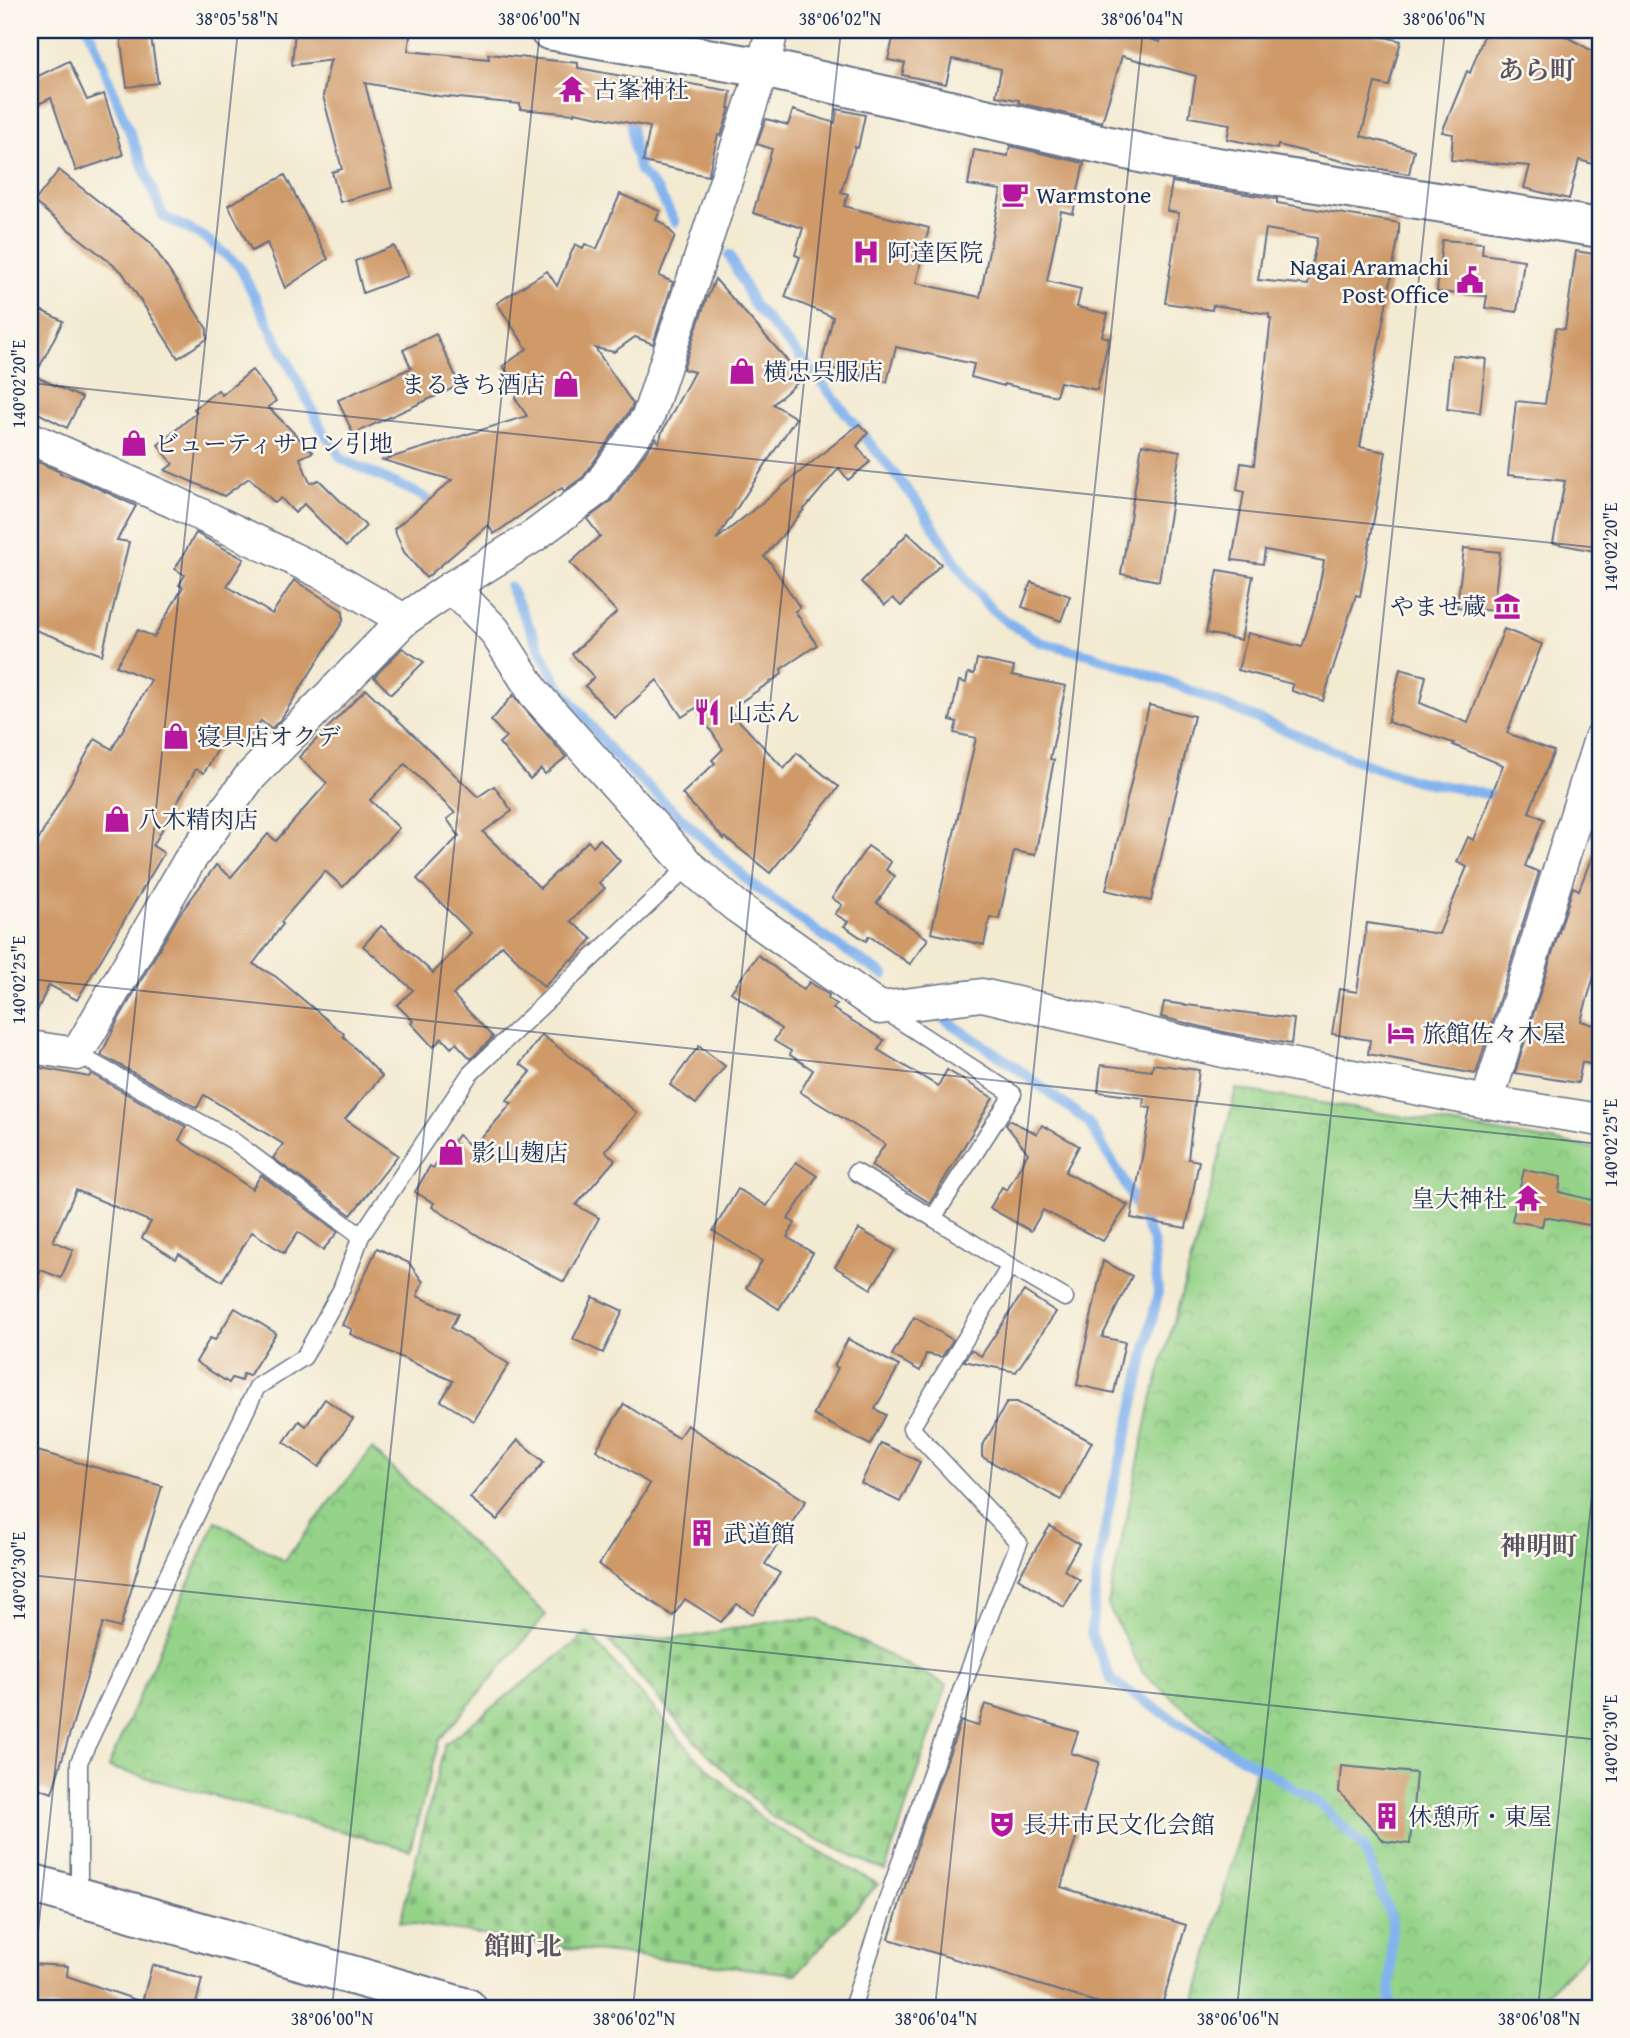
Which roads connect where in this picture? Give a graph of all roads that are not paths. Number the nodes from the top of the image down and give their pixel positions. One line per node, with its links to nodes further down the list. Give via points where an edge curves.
1 (550, 30): 3 (main road)
2 (772, 30): 3 (street)
3 (763, 68): 4 (main road, via 1167,159); 6 (street, via 648,417 596,491)
4 (1600, 228)
5 (30, 438): 7 (street, via 327,575)
6 (452, 587): 7 (street); 9 (street, via 494,630 535,694)
7 (404, 621): 12 (street, via 249,778 189,861)
8 (1600, 739): 13 (street)
9 (689, 866): 10 (street, via 736,906); 17 (lane, via 470,1074)
10 (880, 1008): 13 (street, via 982,995 1223,1051); 16 (lane, via 1013,1094)
11 (30, 1047): 12 (street)
12 (77, 1054): 17 (lane, via 232,1140)
13 (1487, 1102): 14 (street)
14 (1600, 1119)
15 (856, 1172): 16 (lane)
16 (933, 1219): 18 (lane)
17 (361, 1236): 21 (lane, via 341,1290 304,1357 257,1387 79,1762)
18 (1010, 1266): 19 (lane); 23 (lane, via 911,1428 1018,1543 892,1882)
19 (1065, 1298)
20 (30, 1883): 21 (main road)
21 (79, 1897): 22 (main road)
22 (467, 2008)
23 (852, 2008)

